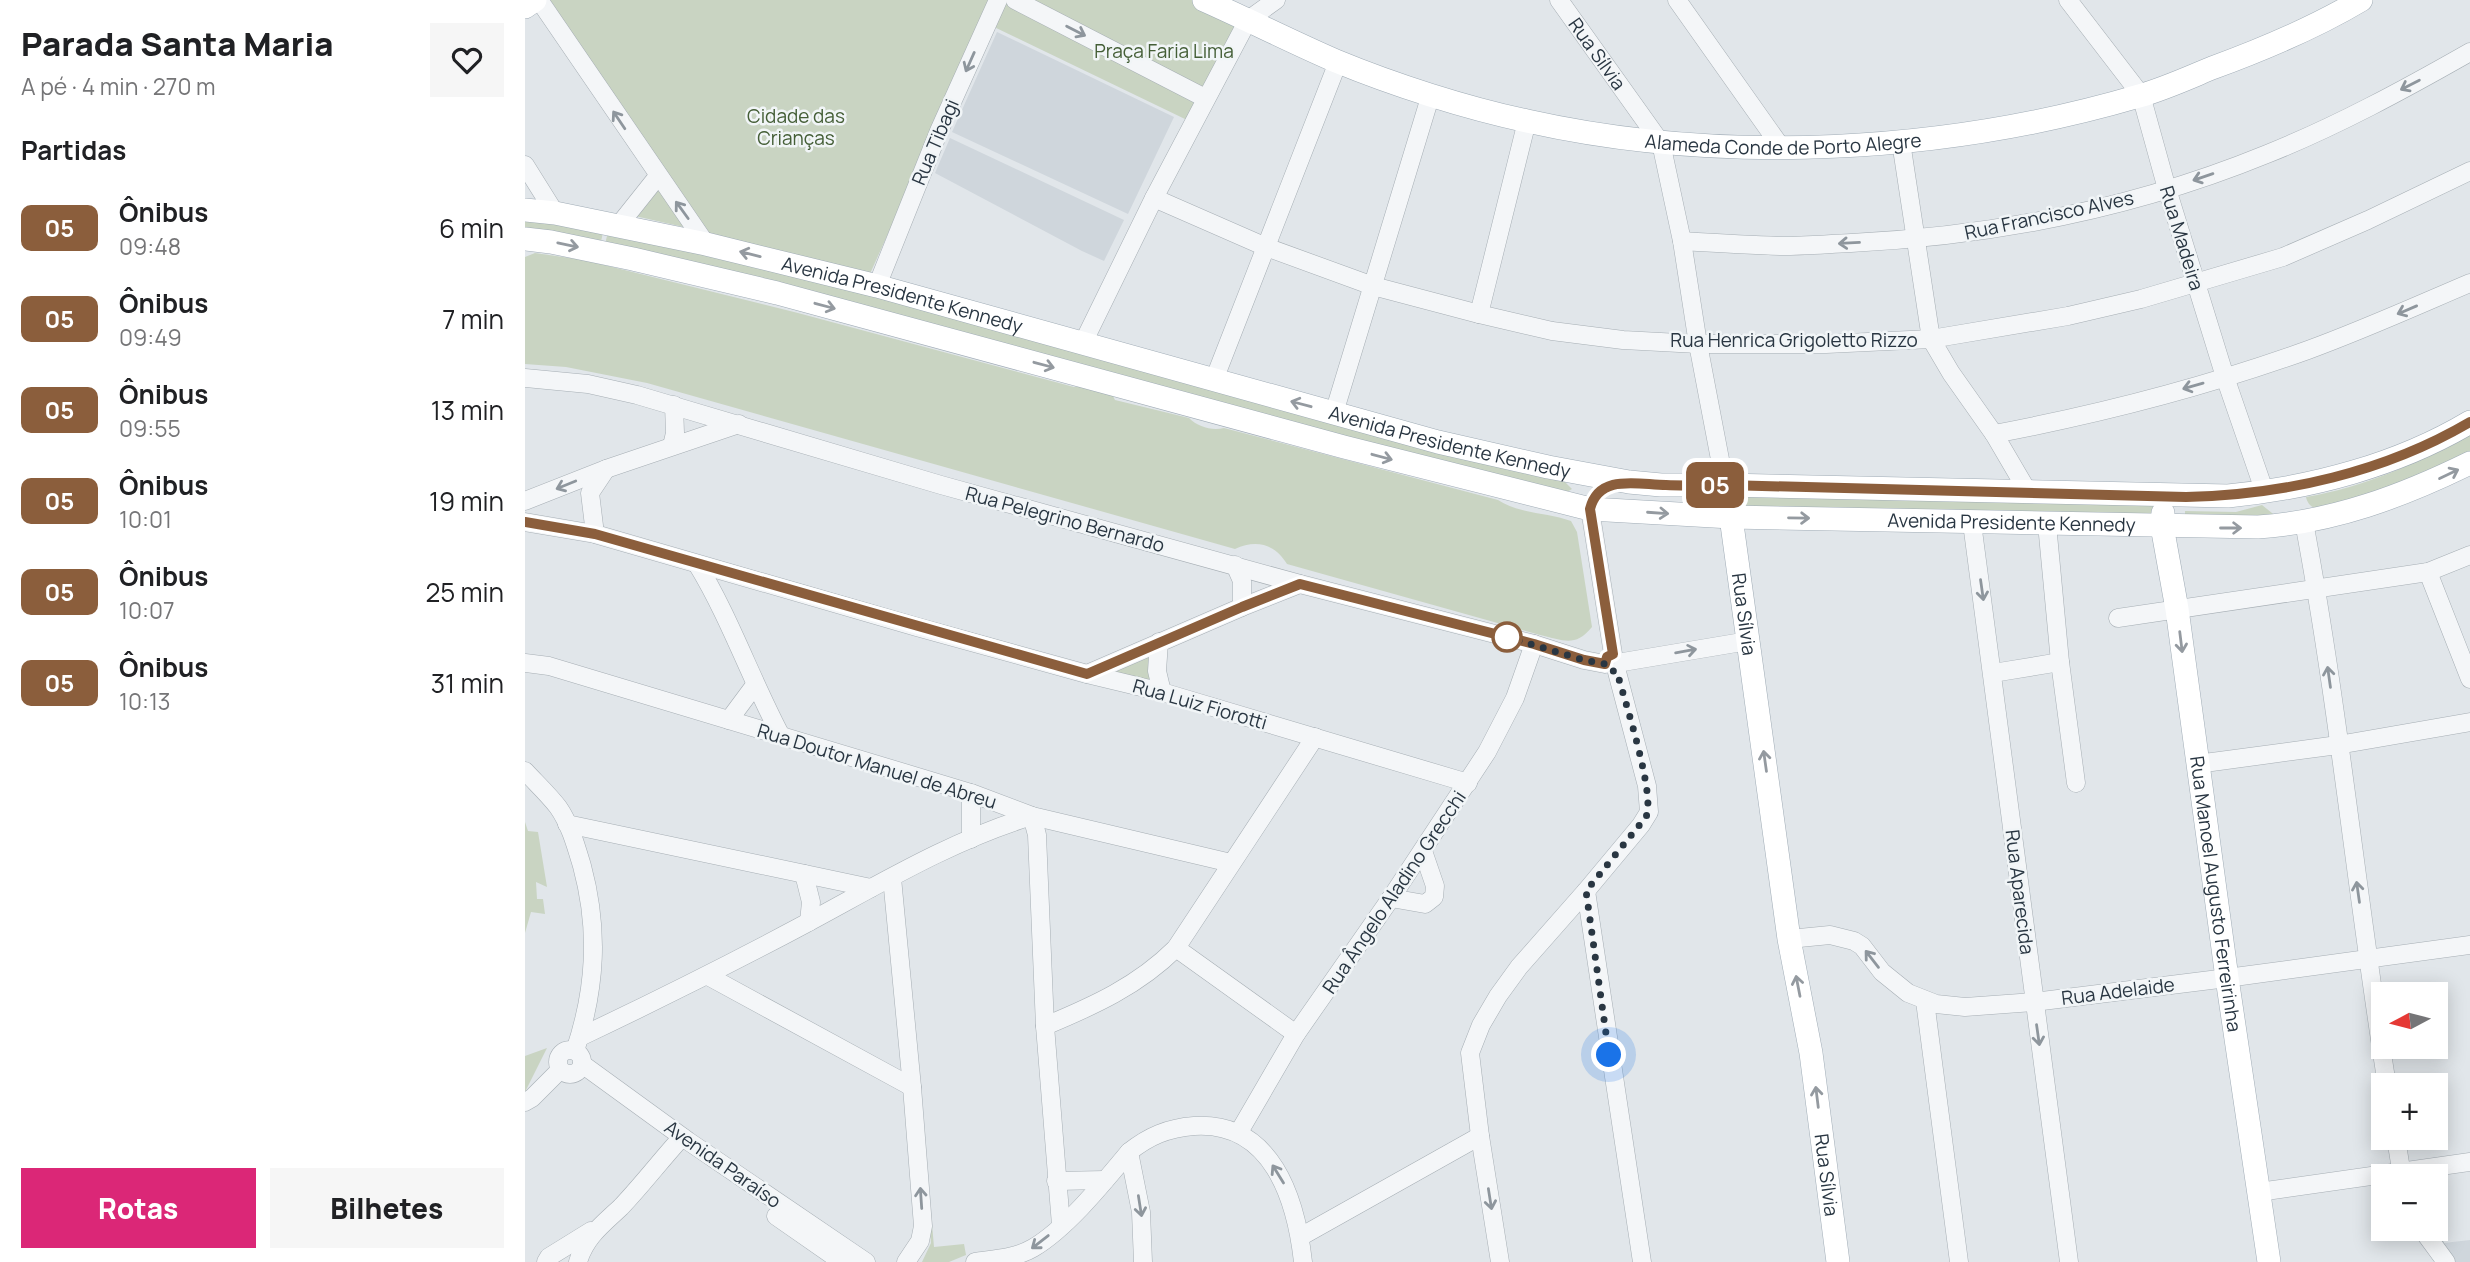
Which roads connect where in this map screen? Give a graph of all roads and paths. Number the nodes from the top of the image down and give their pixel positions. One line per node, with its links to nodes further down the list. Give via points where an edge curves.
1 (537, 0): 10 (main road); 23 (street, one-way to 1)
2 (997, 0): 38 (street, Rua Tibagi, one-way to 38)
3 (1015, 0): 16 (street, one-way to 16)
4 (1204, 0): 11 (main road, Alameda Conde de Porto Alegre)
5 (1276, 0): 11 (street)
6 (1559, 0): 19 (street, Rua Sílvia)
7 (1677, 0): 20 (street)
8 (2068, 0): 15 (street, Rua Madeira)
9 (2361, 0): 15 (main road, Alameda Conde de Porto Alegre, via 2258,51)
10 (525, 7)
11 (1248, 20): 13 (main road, Alameda Conde de Porto Alegre); 16 (street)
12 (2470, 52): 24 (street, Rua Francisco Alves, one-way to 24, via 2341,121 2267,154)
13 (1338, 62): 14 (main road, Alameda Conde de Porto Alegre); 33 (street)
14 (1431, 94): 17 (main road, Alameda Conde de Porto Alegre); 39 (street)
15 (2141, 95): 18 (main road, Alameda Conde de Porto Alegre, via 2051,119); 24 (street, Rua Madeira)
16 (1205, 98): 25 (street)
17 (1527, 121): 19 (main road, Alameda Conde de Porto Alegre); 40 (street)
18 (1901, 142): 20 (main road, Alameda Conde de Porto Alegre); 30 (street)
19 (1661, 143): 20 (main road, Alameda Conde de Porto Alegre); 31 (street, Rua Sílvia)
20 (1781, 147)
21 (525, 164): 27 (street)
22 (2470, 171): 37 (street, Rua Henrica Grigoletto Rizzo, via 2283,257)
23 (658, 176): 28 (street); 32 (street, one-way to 23)
24 (2167, 189): 30 (street, Rua Francisco Alves, via 2019,225); 37 (street, Rua Madeira)
25 (1154, 198): 33 (street, Rua Henrica Grigoletto Rizzo); 42 (street)
26 (525, 210): 27 (main road, Avenida Presidente Kennedy)
27 (555, 213): 28 (main road, Avenida Presidente Kennedy)
28 (619, 225): 32 (main road, Avenida Presidente Kennedy); 34 (main road)
29 (525, 239): 34 (main road, Avenida Presidente Kennedy, one-way to 34)
30 (1917, 239): 31 (street, Rua Francisco Alves, one-way to 31, via 1784,246); 41 (street)
31 (1682, 241): 43 (street, Rua Sílvia)
32 (706, 243): 35 (main road, via 707,258); 38 (main road, Avenida Presidente Kennedy, one-way to 32)
33 (1266, 247): 39 (street, Rua Henrica Grigoletto Rizzo); 46 (street)
34 (610, 254): 35 (main road, Avenida Presidente Kennedy)
35 (687, 272): 63 (main road, Avenida Presidente Kennedy, one-way to 63)
36 (2470, 283): 45 (street, one-way to 45, via 2362,330)
37 (2197, 284): 41 (street, Rua Henrica Grigoletto Rizzo, via 2068,316); 45 (street, Rua Madeira)
38 (877, 286): 42 (main road, Avenida Presidente Kennedy)
39 (1373, 286): 40 (street, Rua Henrica Grigoletto Rizzo); 48 (street)
40 (1479, 314): 43 (street, Rua Henrica Grigoletto Rizzo, via 1552,331)
41 (1931, 339): 43 (street, Rua Henrica Grigoletto Rizzo); 51 (street)
42 (1083, 343): 46 (main road, Avenida Presidente Kennedy)
43 (1698, 344): 58 (street, Rua Sílvia)
44 (525, 377): 47 (street, Rua Pelegrino Bernardo, via 588,384)
45 (2225, 377): 51 (street, one-way to 51, via 2077,419); 60 (street, Rua Madeira)
46 (1214, 380): 48 (main road, Avenida Presidente Kennedy, one-way to 46)
47 (674, 405): 50 (street, Rua Pelegrino Bernardo); 52 (street)
48 (1334, 413): 54 (main road, Avenida Presidente Kennedy)
49 (2470, 422): 60 (main road, Avenida Presidente Kennedy, via 2417,449 2355,472)
50 (739, 424): 52 (street); 73 (street, Rua Pelegrino Bernardo)
51 (1994, 434): 59 (street)
52 (672, 446): 55 (street)
53 (2470, 463): 66 (main road, Avenida Presidente Kennedy, one-way to 53, via 2390,499)
54 (1548, 467): 56 (main road, Avenida Presidente Kennedy); 63 (main road, via 1578,486)
55 (606, 469): 62 (street, one-way to 62); 70 (street, via 590,493)
56 (1629, 482): 57 (main road, Avenida Presidente Kennedy); 63 (main road, via 1601,491)
57 (1699, 485): 58 (main road, Avenida Presidente Kennedy); 64 (main road)
58 (1726, 485): 59 (main road, Avenida Presidente Kennedy); 64 (street, Rua Sílvia)
59 (2028, 492): 61 (main road, Avenida Presidente Kennedy)
60 (2265, 493): 61 (main road, Avenida Presidente Kennedy); 66 (main road)
61 (2186, 497): 69 (main road, via 2168,506)
62 (525, 501)
63 (1590, 509): 64 (main road, Avenida Presidente Kennedy, one-way to 64); 85 (street)
64 (1731, 517): 67 (main road, Avenida Presidente Kennedy, one-way to 67); 80 (main road, Rua Sílvia)
65 (525, 522): 70 (street, Rua Luiz Fiorotti)
66 (2304, 522): 69 (main road, Avenida Presidente Kennedy, one-way to 66, via 2230,528); 76 (street)
67 (1972, 523): 68 (main road, Avenida Presidente Kennedy); 86 (street, Rua Aparecida, one-way to 86)
68 (2047, 524): 69 (main road, Avenida Presidente Kennedy); 83 (street)
69 (2162, 526): 78 (main road, Rua Manoel Augusto Ferreirinha)
70 (595, 534): 72 (street, Rua Luiz Fiorotti)
71 (2470, 555): 74 (street)
72 (697, 564): 87 (street, Rua Luiz Fiorotti); 89 (street, via 716,594)
73 (1235, 565): 75 (street, Rua Pelegrino Bernardo); 77 (street, via 1242,581)
74 (2428, 572): 76 (street); 88 (street)
75 (1300, 584): 77 (street); 82 (street, Rua Pelegrino Bernardo)
76 (2317, 590): 78 (street); 95 (street, one-way to 76)
77 (1242, 607): 81 (street)
78 (2177, 609): 79 (street); 96 (main road, Rua Manoel Augusto Ferreirinha, one-way to 96)
79 (2118, 618)
80 (1748, 641): 85 (street, Rua Pelegrino Bernardo, one-way to 80); 114 (main road, Rua Sílvia, one-way to 80)
81 (1159, 642): 87 (street); 90 (street, via 1157,671)
82 (1534, 644): 85 (street, Rua Pelegrino Bernardo, via 1584,660); 98 (street, Rua Ângelo Aladino Grecchi, via 1503,722)
83 (2060, 662): 86 (street); 99 (street)
84 (525, 663): 91 (street, Rua Doutor Manuel de Abreu, via 549,666)
85 (1615, 663): 111 (street, via 1647,786 1649,812)
86 (1993, 673): 121 (street, Rua Aparecida)
87 (1087, 674): 90 (street, Rua Luiz Fiorotti)
88 (2470, 679)
89 (755, 685): 91 (street); 93 (street)
90 (1162, 692): 94 (street, Rua Luiz Fiorotti)
91 (729, 720): 93 (street, Rua Doutor Manuel de Abreu)
92 (2470, 722): 95 (street)
93 (780, 734): 100 (street, Rua Doutor Manuel de Abreu)
94 (1315, 737): 98 (street, Rua Luiz Fiorotti); 107 (street)
95 (2338, 745): 96 (street); 117 (street, one-way to 95)
96 (2197, 764): 119 (main road, Rua Manoel Augusto Ferreirinha)
97 (525, 771): 102 (street)
98 (1468, 783): 105 (street, Rua Ângelo Aladino Grecchi)
99 (2076, 783)
100 (971, 793): 101 (street, Rua Doutor Manuel de Abreu); 104 (street)
101 (1032, 816): 104 (street); 107 (street, Rua Doutor Manuel de Abreu); 122 (street, via 1037,835)
102 (567, 824): 103 (street); 106 (street)
103 (609, 834): 106 (street); 108 (street)
104 (971, 839): 109 (street)
105 (1423, 851): 112 (street, Rua Ângelo Aladino Grecchi); 112 (street, via 1435,886 1434,897 1425,904)
106 (580, 858): 124 (street, via 594,942 590,996)
107 (1231, 863): 116 (street)
108 (804, 874): 110 (street); 113 (street, via 811,902)
109 (892, 878): 110 (street); 126 (street)
110 (871, 888): 113 (street)
111 (1586, 891): 129 (street, via 1519,967 1473,1041 1471,1064); 151 (street)
112 (1391, 898): 123 (street, Rua Ângelo Aladino Grecchi)
113 (809, 922): 118 (street)
114 (1789, 939): 120 (street, Rua Adelaide, one-way to 114, via 1897,986 1854,941 1830,935); 152 (main road, Rua Sílvia, one-way to 114, via 1811,1053)
115 (2470, 945): 117 (street, Rua Adelaide)
116 (1176, 948): 122 (street, via 1127,986 1090,1008); 123 (street)
117 (2367, 960): 119 (street, Rua Adelaide); 125 (street)
118 (708, 976): 124 (street); 126 (street)
119 (2227, 978): 121 (street, Rua Adelaide); 137 (main road, Rua Manoel Augusto Ferreirinha)
120 (1925, 1001): 121 (street, Rua Adelaide, via 1965,1007); 153 (street)
121 (2034, 1002): 154 (street, Rua Aparecida, one-way to 154)
122 (1045, 1026): 136 (street)
123 (1296, 1034): 128 (street, Rua Ângelo Aladino Grecchi)
124 (575, 1059): 127 (street); 130 (street, Avenida Paraíso)
125 (2385, 1073)
126 (912, 1087): 146 (street, one-way to 126, via 920,1241 923,1226)
127 (525, 1102)
128 (1239, 1132): 131 (street, via 1213,1126 1179,1127 1154,1135); 140 (street, one-way to 128, via 1292,1203 1273,1165)
129 (1480, 1136): 140 (street); 150 (street, one-way to 150)
130 (679, 1141): 139 (street); 144 (street, Avenida Paraíso); 145 (street, Avenida Paraíso)
131 (1129, 1152): 135 (street); 148 (street, one-way to 148, via 1142,1212)
132 (2470, 1162): 133 (street)
133 (2448, 1166)
134 (2371, 1179): 137 (street)
135 (1105, 1180): 136 (street); 138 (street)
136 (1056, 1181): 138 (street)
137 (2259, 1192): 155 (main road, Rua Manoel Augusto Ferreirinha)
138 (1061, 1225): 147 (street, one-way to 147, via 1033,1248)
139 (597, 1228): 142 (street); 143 (street)
140 (1300, 1237): 149 (street)
141 (2431, 1241): 156 (street)
142 (546, 1262)
143 (578, 1262)
144 (842, 1262)
145 (866, 1262)
146 (906, 1262)
147 (975, 1262)
148 (1143, 1262)
149 (1303, 1262)
150 (1500, 1262)
151 (1641, 1262)
152 (1838, 1262)
153 (1959, 1262)
154 (2069, 1262)
155 (2269, 1262)
156 (2446, 1262)

